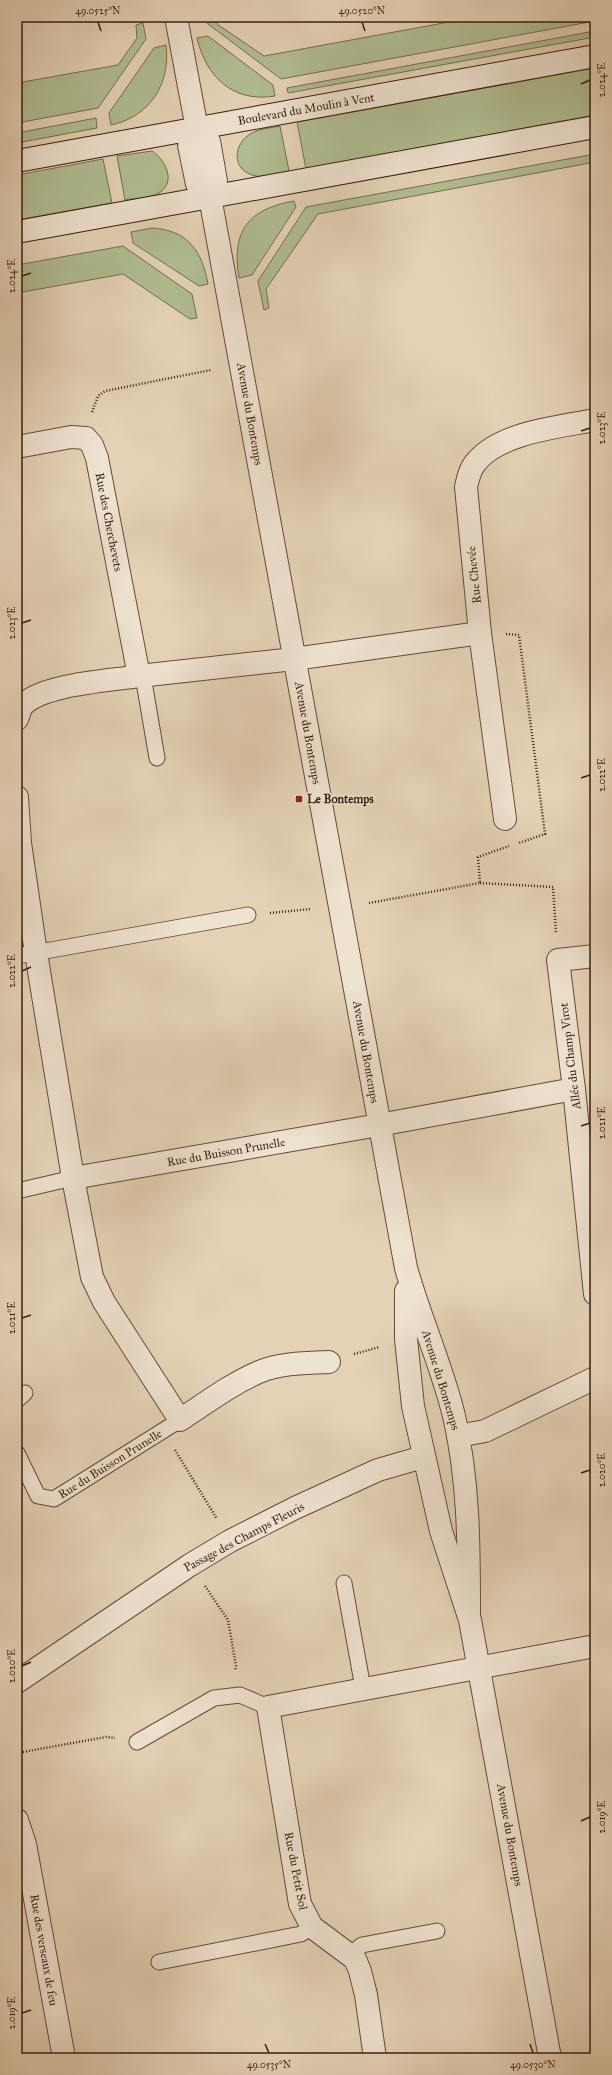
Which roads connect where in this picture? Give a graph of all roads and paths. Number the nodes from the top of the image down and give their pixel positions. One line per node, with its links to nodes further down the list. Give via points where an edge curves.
1 (176, 17): 4 (street)
2 (595, 56): 4 (street, Boulevard du Moulin à Vent)
3 (595, 127): 6 (street)
4 (197, 129): 5 (street, Boulevard du Moulin à Vent); 6 (street, via 189,145 197,184)
5 (17, 161)
6 (210, 197): 7 (street); 13 (street, Avenue du Bontemps)
7 (17, 232)
8 (211, 370): 10 (path, via 105,391 98,396)
9 (595, 420): 12 (street, Rue Chevée, via 544,429 498,444 476,462 469,474 466,487)
10 (86, 438): 11 (street, via 71,437); 14 (street, Rue des Cherchevets, via 92,445 96,458)
11 (17, 448)
12 (480, 633): 13 (street); 18 (street, Rue Chevée)
13 (294, 659): 14 (street); 26 (street, Avenue du Bontemps)
14 (141, 676): 15 (street, via 54,689 36,696); 16 (lane, Rue des Cherchevets)
15 (19, 709)
16 (157, 758)
17 (17, 797): 22 (street)
18 (505, 818)
19 (480, 883): 24 (path, via 553,888)
20 (311, 909): 21 (path)
21 (248, 916): 22 (lane)
22 (26, 955): 27 (street)
23 (595, 956): 24 (street)
24 (558, 960): 25 (street, Allée du Champ Virot)
25 (574, 1089): 26 (street, Rue du Buisson Prunelle); 30 (street, Allée du Champ Virot)
26 (380, 1125): 27 (street, Rue du Buisson Prunelle); 29 (street, Avenue du Bontemps)
27 (73, 1178): 28 (lane, Rue du Buisson Prunelle); 34 (street, via 92,1277)
28 (17, 1191)
29 (406, 1268): 31 (street, Avenue du Bontemps); 35 (street, Avenue du Bontemps, via 446,1387)
30 (595, 1294)
31 (406, 1339): 32 (path); 37 (street, Avenue du Bontemps, via 413,1406)
32 (329, 1362): 34 (street, Rue du Buisson Prunelle, via 298,1364 260,1371)
33 (595, 1378): 35 (street, via 485,1431)
34 (172, 1426): 36 (lane, Rue du Buisson Prunelle, via 54,1500 38,1496); 38 (path)
35 (458, 1436): 41 (street, Avenue du Bontemps, via 465,1477 469,1528)
36 (17, 1453)
37 (424, 1457): 38 (street, Passage des Champs Fleuris, via 378,1470); 41 (street, Avenue du Bontemps, via 440,1531)
38 (230, 1541): 39 (street, Passage des Champs Fleuris)
39 (190, 1565): 44 (street, Passage des Champs Fleuris); 46 (path, via 228,1620 236,1666)
40 (344, 1583): 45 (lane)
41 (469, 1613): 43 (street, Avenue du Bontemps)
42 (595, 1646): 43 (street)
43 (479, 1667): 45 (street); 57 (street, Avenue du Bontemps)
44 (17, 1682)
45 (363, 1688): 47 (street)
46 (231, 1695): 47 (lane, via 240,1695); 48 (lane, via 214,1698 201,1704)
47 (268, 1707): 51 (street, Rue du Petit Sol, via 300,1904)
48 (137, 1742): 49 (path, via 106,1737)
49 (17, 1753)
50 (17, 1820): 55 (street, Rue des verseaux de feu, via 25,1844)
51 (312, 1927): 53 (street, Rue du Petit Sol); 54 (lane, via 301,1934)
52 (437, 1931): 53 (lane, via 362,1945)
53 (350, 1955): 56 (street, Rue du Petit Sol, via 355,1959 360,1971 366,1995)
54 (159, 1962)
55 (64, 2058)
56 (375, 2058)
57 (550, 2058)

